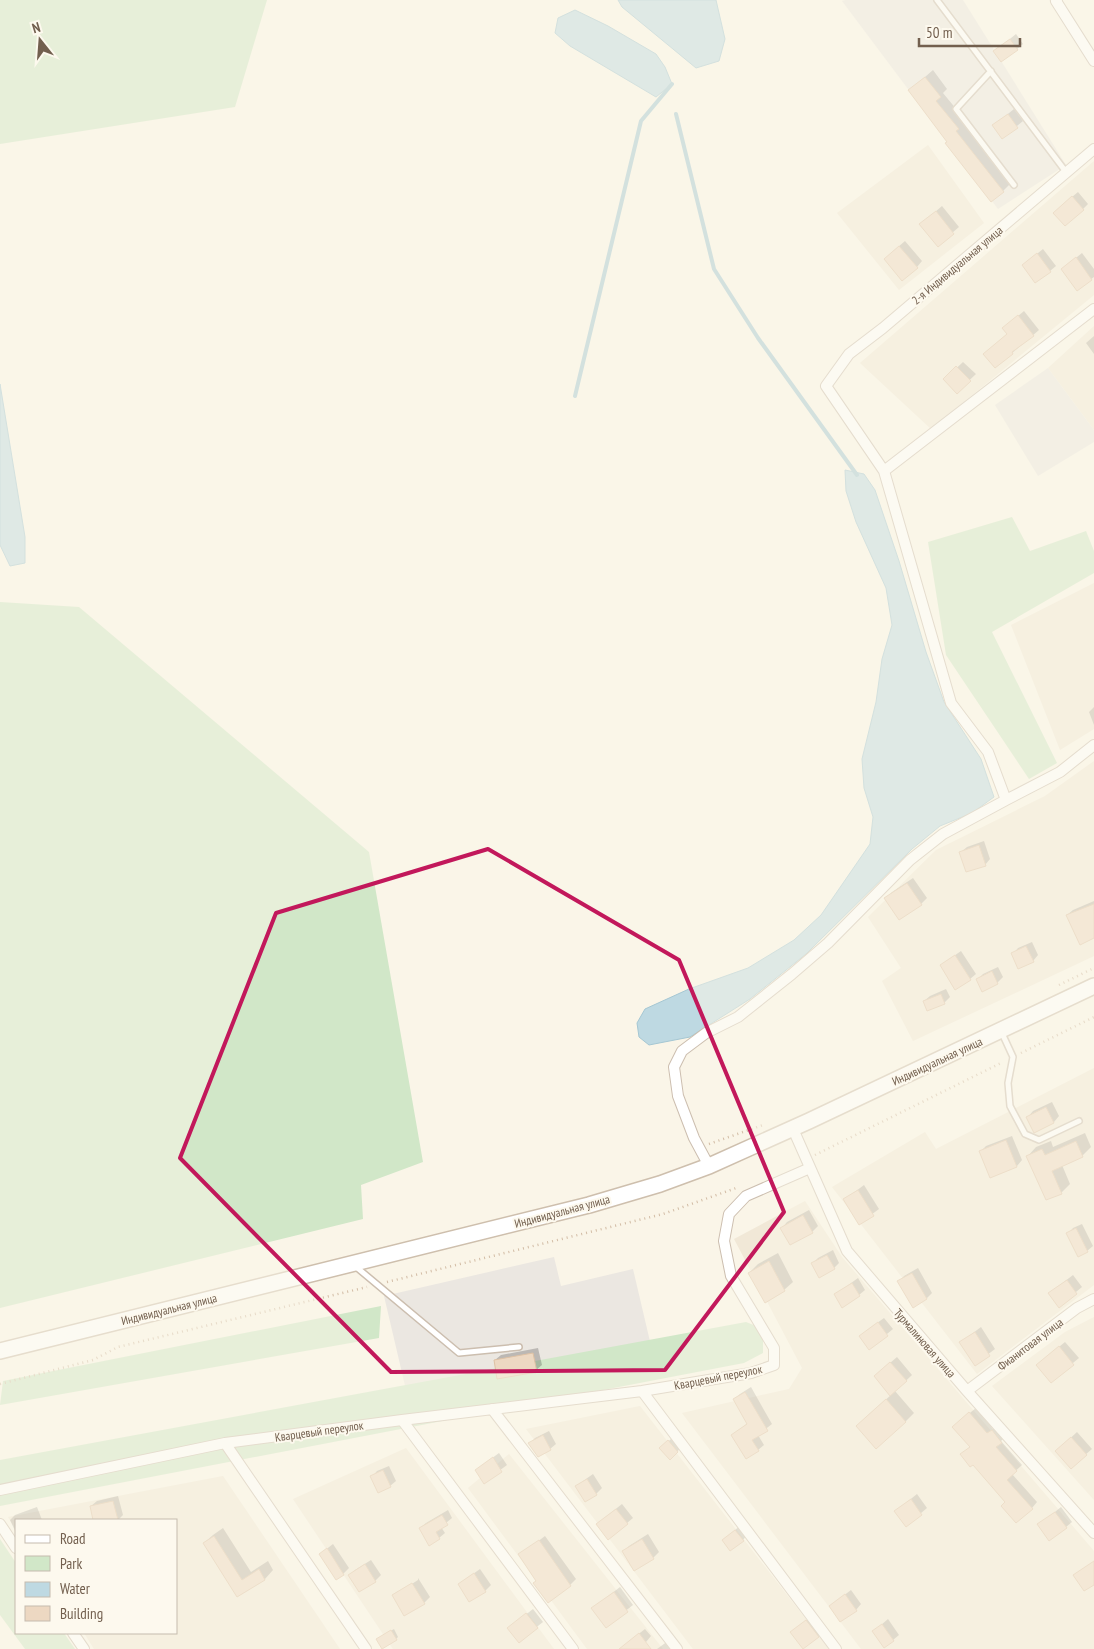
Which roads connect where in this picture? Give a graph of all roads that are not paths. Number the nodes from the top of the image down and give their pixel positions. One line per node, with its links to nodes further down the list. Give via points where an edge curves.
1 (937, 0): 4 (lane)
2 (1057, 0): 3 (street)
3 (1094, 61)
4 (990, 71): 6 (lane); 7 (lane, via 956,109)
5 (1094, 149): 6 (street, 2-я Индивидуальная улица)
6 (1067, 172): 9 (street, 2-я Индивидуальная улица, via 849,354 826,386)
7 (1014, 185)
8 (1094, 309): 9 (street)
9 (884, 471): 11 (street, via 951,703 988,752)
10 (1094, 745): 11 (street, via 1060,772)
11 (1006, 800): 17 (street, via 943,834 910,860 828,943 792,974 738,1017 706,1033 682,1051 674,1067 678,1096)
12 (1094, 986): 13 (main road, Индивидуальная улица)
13 (1001, 1030): 14 (lane, via 1013,1057 1008,1083 1010,1106 1025,1134 1039,1140); 15 (main road, Индивидуальная улица)
14 (1079, 1122)
15 (793, 1129): 16 (street, Турмалиновая улица); 17 (main road, Индивидуальная улица)
16 (808, 1164): 22 (street, Кварцевый переулок, via 746,1196 729,1214 724,1241 731,1276 774,1348 774,1365 751,1373); 23 (street, Турмалиновая улица, via 847,1251)
17 (709, 1166): 18 (main road, Индивидуальная улица, via 589,1205)
18 (353, 1264): 20 (lane, via 459,1354); 21 (main road, Индивидуальная улица)
19 (1094, 1299): 23 (street, Фианитовая улица, via 1077,1308)
20 (519, 1347)
21 (0, 1351)
22 (642, 1391): 24 (street, Кварцевый переулок); 36 (street)
23 (967, 1391): 29 (street, Турмалиновая улица)
24 (492, 1409): 25 (street, Кварцевый переулок); 35 (street)
25 (402, 1420): 26 (street, Кварцевый переулок); 34 (street)
26 (225, 1443): 27 (street, Кварцевый переулок); 33 (street)
27 (0, 1490)
28 (0, 1524): 30 (street)
29 (1094, 1533)
30 (15, 1546)
31 (74, 1634): 32 (street)
32 (84, 1649)
33 (366, 1649)
34 (573, 1649)
35 (677, 1649)
36 (836, 1649)

